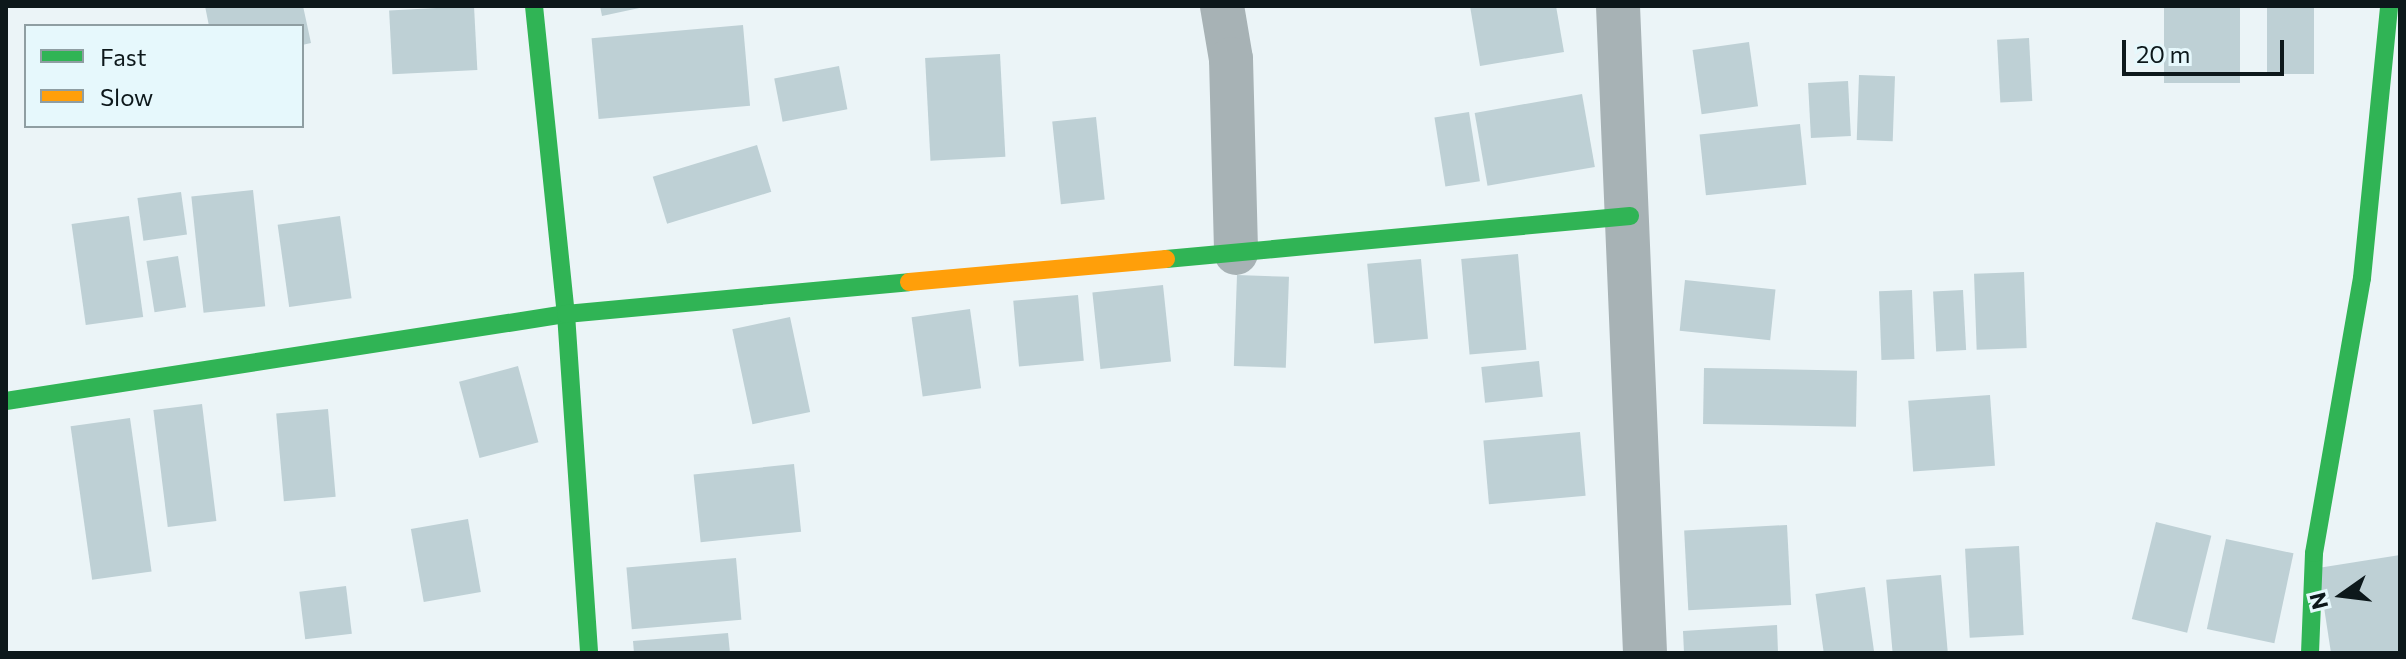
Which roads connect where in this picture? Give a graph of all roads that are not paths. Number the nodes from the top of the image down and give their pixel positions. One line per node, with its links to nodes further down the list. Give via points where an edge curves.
1 (534, 6): 7 (street)
2 (1222, 6): 6 (street, via 1231,59)
3 (1619, 6): 5 (street)
4 (2389, 6): 11 (street, via 2362,278 2314,553)
5 (1630, 216): 6 (street); 10 (street)
6 (1236, 253): 7 (street)
7 (566, 314): 8 (street); 9 (street)
8 (6, 401)
9 (589, 653)
10 (1645, 653)
11 (2310, 653)

